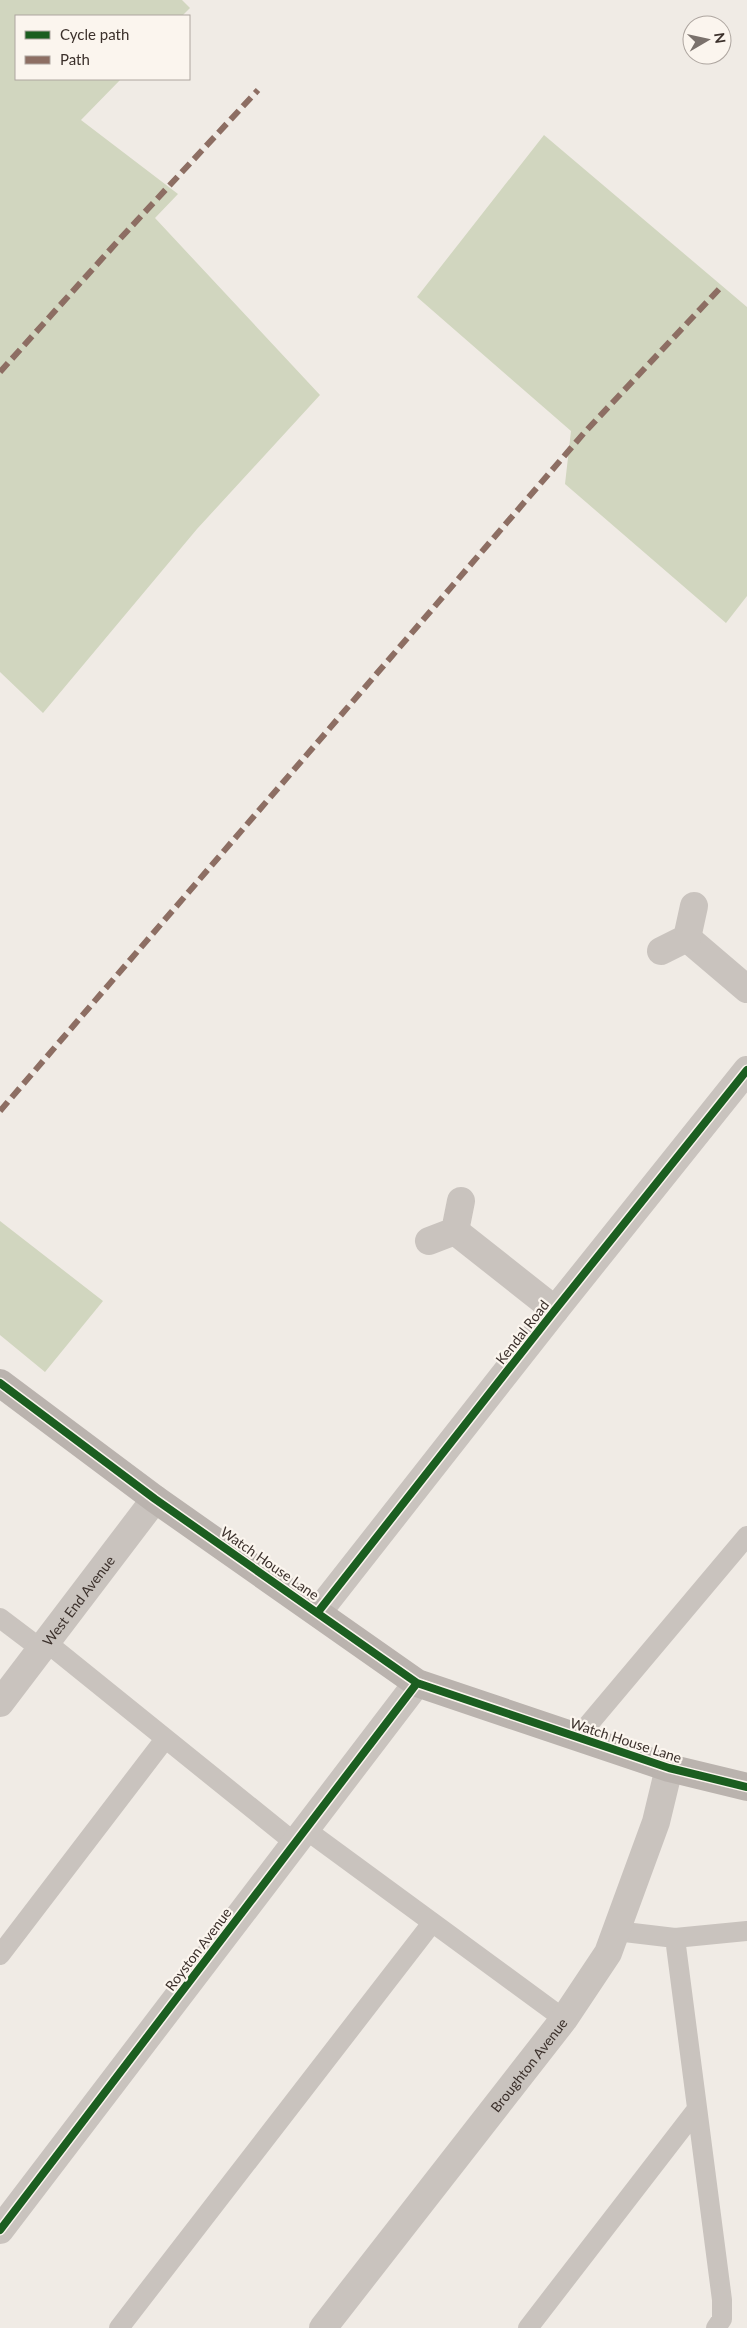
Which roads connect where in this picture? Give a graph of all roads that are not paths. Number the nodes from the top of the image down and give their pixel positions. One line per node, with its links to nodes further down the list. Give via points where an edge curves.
1 (694, 906): 2 (street)
2 (688, 938): 3 (street); 4 (street)
3 (661, 951)
4 (747, 988)
5 (747, 1070): 9 (street, Kendal Road)
6 (461, 1202): 7 (street)
7 (455, 1230): 8 (street); 9 (street, Kendal Road)
8 (429, 1241)
9 (555, 1310): 13 (street, Kendal Road)
10 (0, 1383): 11 (street, Watch House Lane)
11 (155, 1499): 13 (street, Watch House Lane); 15 (street, West End Avenue)
12 (747, 1536): 18 (lane)
13 (318, 1612): 16 (street, Watch House Lane)
14 (0, 1618): 15 (lane)
15 (43, 1646): 17 (street, West End Avenue); 19 (lane)
16 (417, 1683): 18 (street, Watch House Lane); 22 (street, Royston Avenue)
17 (0, 1703)
18 (577, 1738): 20 (street, Watch House Lane)
19 (165, 1739): 22 (lane); 27 (lane)
20 (669, 1768): 21 (street, Watch House Lane); 25 (street, Broughton Avenue, via 656,1822)
21 (747, 1787)
22 (300, 1836): 23 (lane); 30 (street, Royston Avenue)
23 (432, 1923): 28 (lane); 31 (lane)
24 (747, 1930): 26 (lane)
25 (616, 1931): 26 (lane); 28 (street, Broughton Avenue, via 608,1953)
26 (675, 1938): 29 (lane)
27 (0, 1956)
28 (564, 2019): 32 (street, Broughton Avenue)
29 (697, 2109): 33 (lane); 34 (lane, via 722,2300 722,2319)
30 (0, 2230)
31 (120, 2328)
32 (323, 2328)
33 (528, 2328)
34 (716, 2328)

